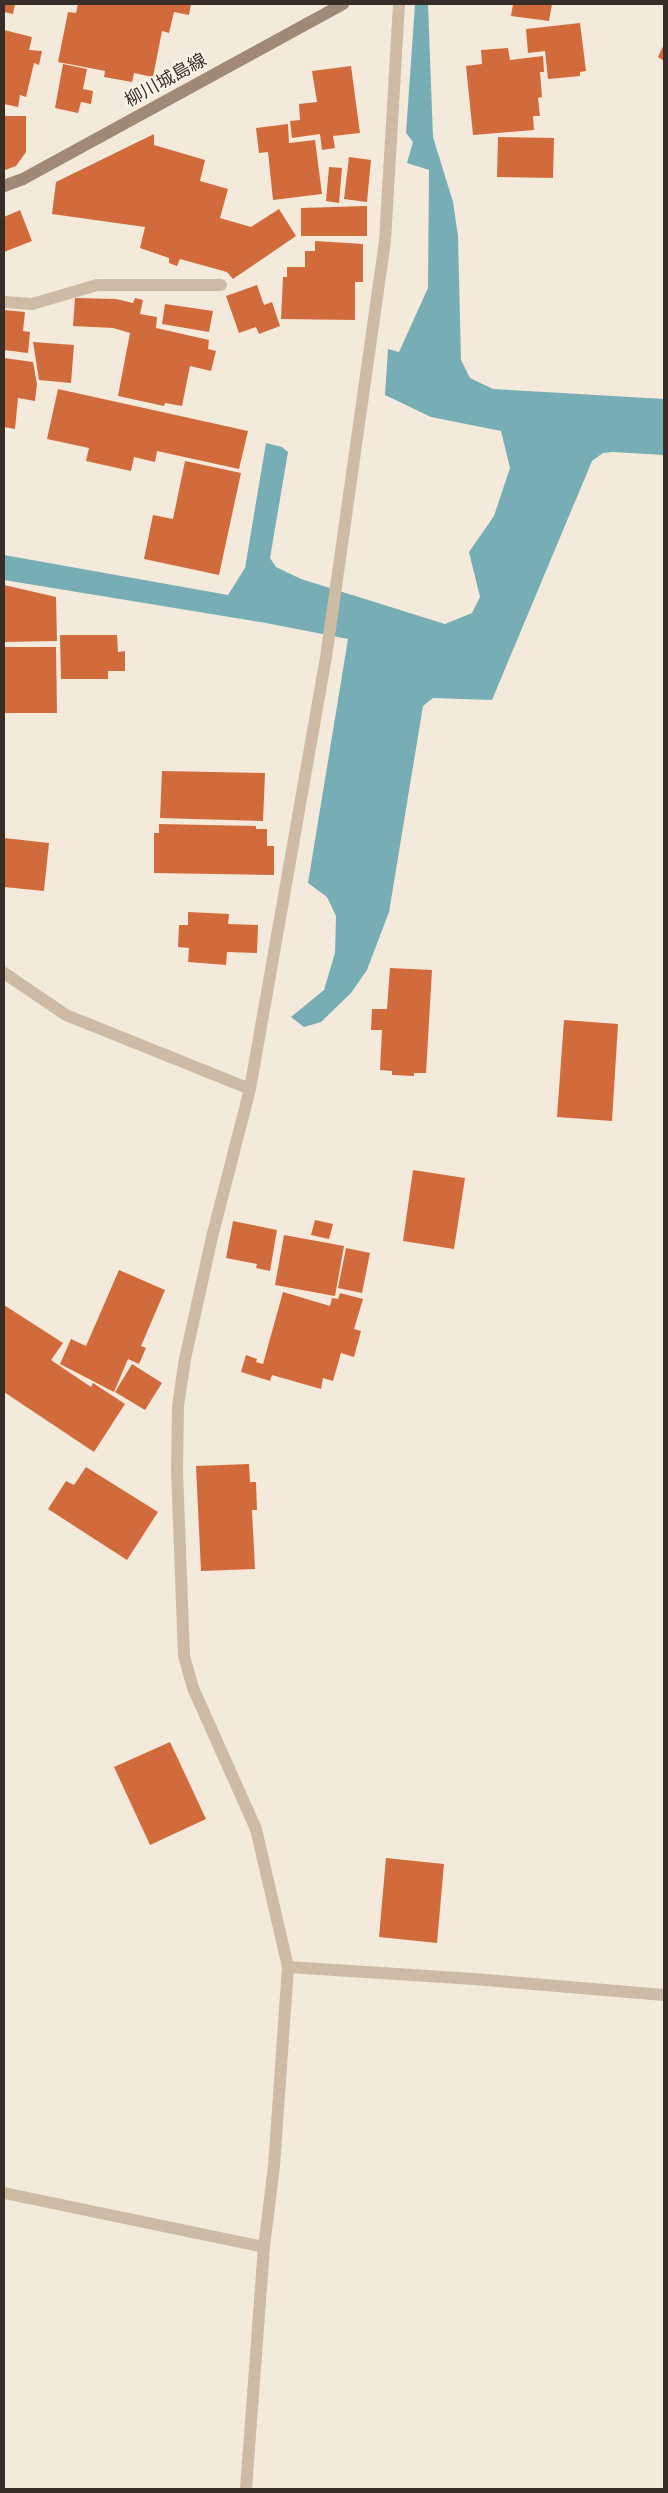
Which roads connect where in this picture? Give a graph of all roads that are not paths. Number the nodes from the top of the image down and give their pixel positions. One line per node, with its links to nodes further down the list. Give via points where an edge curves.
1 (343, 4): 3 (main road, 柳川城島線, via 23,179)
2 (399, 4): 7 (street, via 385,241 326,657)
3 (4, 186)
4 (221, 285): 5 (street, via 97,285 32,304)
5 (4, 302)
6 (4, 973): 7 (street, via 66,1015)
7 (250, 1089): 8 (street, via 212,1237 178,1406 177,1471 184,1656 192,1688 256,1829)
8 (288, 1967): 9 (street, via 474,1978); 11 (street, via 274,2166)
9 (664, 1995)
10 (4, 2193): 11 (street)
11 (264, 2247): 12 (street)
12 (246, 2489)

